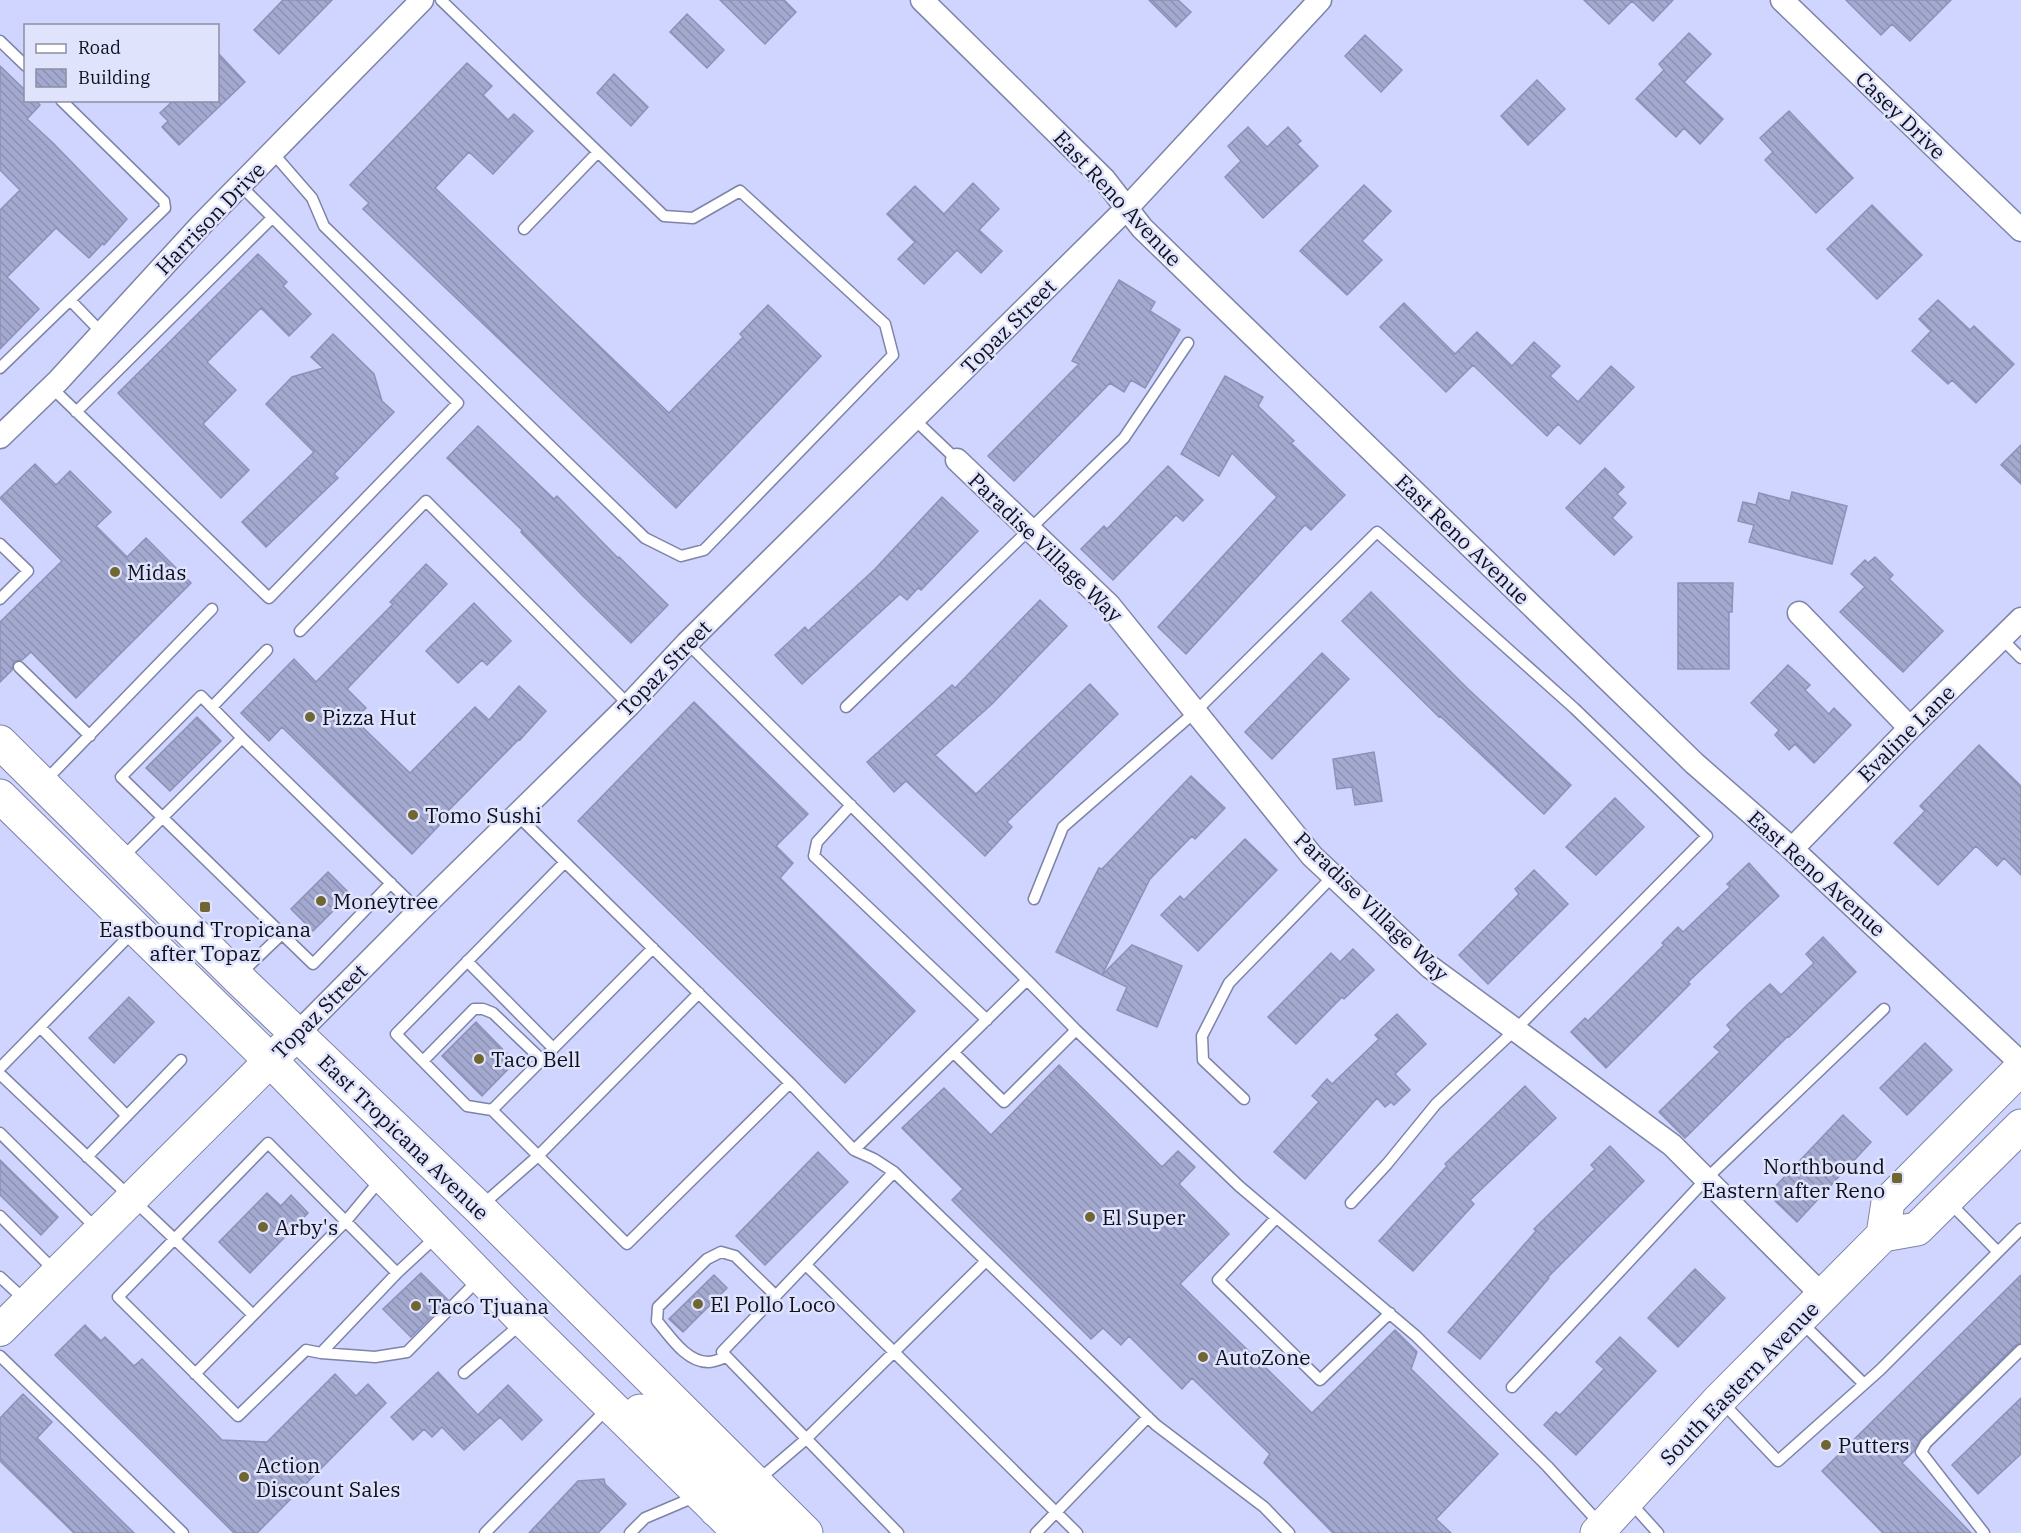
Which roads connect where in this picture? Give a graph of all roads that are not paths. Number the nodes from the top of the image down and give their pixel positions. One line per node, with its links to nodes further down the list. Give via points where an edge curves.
1 (422, 0): 9 (street, Harrison Drive)
2 (441, 0): 10 (lane)
3 (921, 0): 12 (street, East Reno Avenue, via 1104,179)
4 (1320, 0): 12 (street, Topaz Street)
5 (1782, 0): 15 (street, Casey Drive)
6 (0, 41): 7 (lane)
7 (24, 64)
8 (63, 102): 16 (lane, via 166,205)
9 (272, 152): 10 (lane, via 312,198 324,226 645,538 681,556 704,550 893,355 885,324 740,191 693,218 664,216); 11 (street, Harrison Drive)
10 (597, 153): 14 (lane)
11 (240, 185): 13 (lane); 17 (street, Harrison Drive)
12 (1126, 208): 22 (street, Topaz Street); 50 (street, East Reno Avenue, via 1151,237 1686,755)
13 (272, 218): 21 (lane); 21 (lane, via 458,403 269,598)
14 (524, 229)
15 (2021, 230)
16 (70, 300): 17 (lane); 19 (lane)
17 (102, 333): 20 (street, Harrison Drive)
18 (1188, 343): 25 (lane, via 1124,438)
19 (0, 368)
20 (51, 387): 21 (lane); 23 (street, Harrison Drive)
21 (76, 412)
22 (915, 420): 24 (lane, Paradise Village Way); 33 (street, Topaz Street)
23 (0, 437)
24 (957, 460): 25 (street, Paradise Village Way)
25 (1030, 529): 39 (lane); 40 (street, Paradise Village Way, via 1109,605)
26 (0, 544): 27 (lane, via 28,571)
27 (0, 598)
28 (212, 609): 42 (lane)
29 (1799, 613): 41 (street)
30 (2021, 618): 32 (street, Evaline Lane)
31 (300, 631): 37 (lane, via 426,501)
32 (2001, 638): 35 (lane); 41 (street, Evaline Lane)
33 (687, 643): 37 (street, Topaz Street); 47 (lane)
34 (267, 650): 38 (lane)
35 (2021, 658)
36 (19, 667): 42 (lane)
37 (629, 705): 48 (street, Topaz Street)
38 (212, 707): 43 (lane); 49 (lane, via 201,696 121,777)
39 (846, 707)
40 (1195, 712): 53 (street, Paradise Village Way, via 1312,856); 55 (lane, via 1064,826); 68 (lane, via 1377,532 1574,708 1707,836)
41 (1910, 728): 50 (street, Evaline Lane)
42 (90, 736): 45 (lane)
43 (242, 738): 49 (lane); 54 (lane)
44 (0, 742): 45 (main road, East Tropicana Avenue)
45 (43, 784): 51 (main road, East Tropicana Avenue)
46 (0, 796): 57 (main road, East Tropicana Avenue)
47 (851, 805): 62 (lane); 65 (lane, via 817,842 814,856)
48 (517, 815): 52 (lane); 56 (street, Topaz Street)
49 (162, 818): 51 (lane); 58 (lane)
50 (1792, 849): 76 (street, East Reno Avenue, via 1996,1038)
51 (120, 861): 61 (main road, East Tropicana Avenue)
52 (565, 862): 59 (lane); 60 (lane)
53 (1333, 876): 68 (street, Paradise Village Way, via 1430,967); 80 (lane, via 1229,983 1202,1036 1203,1060)
54 (391, 883): 56 (lane); 58 (lane, via 313,964)
55 (1034, 899)
56 (419, 911): 69 (street, Topaz Street)
57 (135, 929): 66 (lane); 73 (main road, East Tropicana Avenue)
58 (282, 934): 61 (lane)
59 (653, 948): 63 (lane); 70 (lane)
60 (467, 961): 70 (lane); 75 (lane, via 396,1034)
61 (237, 978): 69 (main road, East Tropicana Avenue)
62 (1027, 980): 65 (lane); 67 (lane)
63 (699, 993): 79 (lane); 86 (lane)
64 (1884, 1009): 90 (lane)
65 (987, 1020): 71 (lane)
66 (40, 1028): 77 (lane); 82 (lane)
67 (1076, 1030): 71 (lane, via 1004,1102); 96 (lane)
68 (1515, 1030): 90 (street, Paradise Village Way, via 1672,1145); 93 (lane, via 1436,1104)
69 (297, 1034): 73 (street, Topaz Street); 94 (main road, East Tropicana Avenue)
70 (553, 1048): 74 (lane)
71 (954, 1053): 85 (lane)
72 (181, 1060): 82 (lane)
73 (270, 1060): 89 (main road, East Tropicana Avenue); 91 (street, Topaz Street)
74 (542, 1060): 75 (lane, via 493,1013 474,1009); 81 (lane)
75 (423, 1061): 81 (lane, via 467,1106)
76 (2021, 1066): 101 (main road, via 1888,1202)
77 (0, 1068)
78 (0, 1074): 87 (lane)
79 (790, 1083): 85 (lane); 86 (lane, via 627,1244)
80 (1244, 1099)
81 (492, 1110): 86 (lane)
82 (127, 1116): 87 (lane)
83 (2021, 1126): 92 (main road)
84 (0, 1133): 99 (lane)
85 (854, 1150): 88 (lane)
86 (538, 1156): 94 (lane)
87 (87, 1157): 91 (lane)
88 (894, 1172): 104 (lane); 105 (lane)
89 (383, 1176): 97 (lane); 100 (main road, East Tropicana Avenue)
90 (1706, 1179): 110 (street, Paradise Village Way); 126 (lane)
91 (131, 1200): 99 (street, Topaz Street); 102 (lane)
92 (1947, 1200): 101 (main road, via 1917,1229); 103 (lane)
93 (1351, 1203)
94 (478, 1208): 131 (main road, East Tropicana Avenue)
95 (0, 1216): 107 (lane)
96 (1276, 1218): 113 (lane); 113 (lane, via 1218,1280 1320,1380)
97 (346, 1221): 102 (lane, via 268,1143); 106 (lane); 114 (lane)
98 (2021, 1229): 103 (lane)
99 (100, 1231): 107 (street, Topaz Street)
100 (439, 1234): 106 (lane); 109 (main road, East Tropicana Avenue)
101 (1883, 1235): 110 (main road, South Eastern Avenue)
102 (176, 1238): 114 (lane); 124 (lane, via 118,1297)
103 (1998, 1252): 125 (lane)
104 (986, 1261): 120 (lane); 129 (lane)
105 (807, 1265): 111 (lane); 120 (lane)
106 (397, 1272): 119 (lane)
107 (57, 1273): 112 (street, Topaz Street)
108 (0, 1277): 112 (lane)
109 (480, 1277): 116 (main road, East Tropicana Avenue); 119 (lane, via 407,1352 375,1357)
110 (1822, 1295): 115 (main road, South Eastern Avenue)
111 (776, 1296): 122 (lane, via 722,1352); 122 (lane, via 735,1256 721,1252 707,1259 658,1308 657,1321 694,1359 708,1362)
112 (27, 1303): 117 (street, Topaz Street)
113 (1390, 1314): 136 (lane, via 1546,1466)
114 (253, 1315): 124 (lane)
115 (1799, 1320): 125 (lane); 127 (main road, South Eastern Avenue)
116 (524, 1322): 123 (lane); 128 (main road, East Tropicana Avenue)
117 (0, 1330)
118 (2021, 1350): 148 (lane, via 1921,1452)
119 (321, 1353): 124 (lane, via 306,1350 238,1416)
120 (893, 1353): 130 (lane); 133 (lane)
121 (0, 1356): 137 (lane)
122 (726, 1357): 130 (lane)
123 (464, 1373)
124 (195, 1374)
125 (1864, 1384): 127 (lane, via 1778,1461)
126 (1512, 1387)
127 (1719, 1400): 132 (main road, South Eastern Avenue)
128 (610, 1407): 131 (main road, via 638,1409 722,1472); 134 (main road, East Tropicana Avenue); 138 (lane)
129 (1148, 1417): 133 (lane); 135 (lane)
130 (805, 1440): 131 (lane); 142 (lane)
131 (755, 1483): 141 (main road, East Tropicana Avenue)
132 (1628, 1499): 136 (main road, South Eastern Avenue); 147 (lane)
133 (1057, 1512): 143 (lane); 144 (lane)
134 (725, 1520): 139 (lane, via 645,1518); 140 (main road, via 722,1502 731,1500 745,1506)
135 (1281, 1524): 145 (lane); 146 (lane)
136 (1603, 1531)
137 (183, 1533)
138 (485, 1533)
139 (630, 1533)
140 (775, 1533)
141 (806, 1533)
142 (898, 1533)
143 (1036, 1533)
144 (1077, 1533)
145 (1272, 1533)
146 (1289, 1533)
147 (1658, 1533)
148 (1984, 1533)

